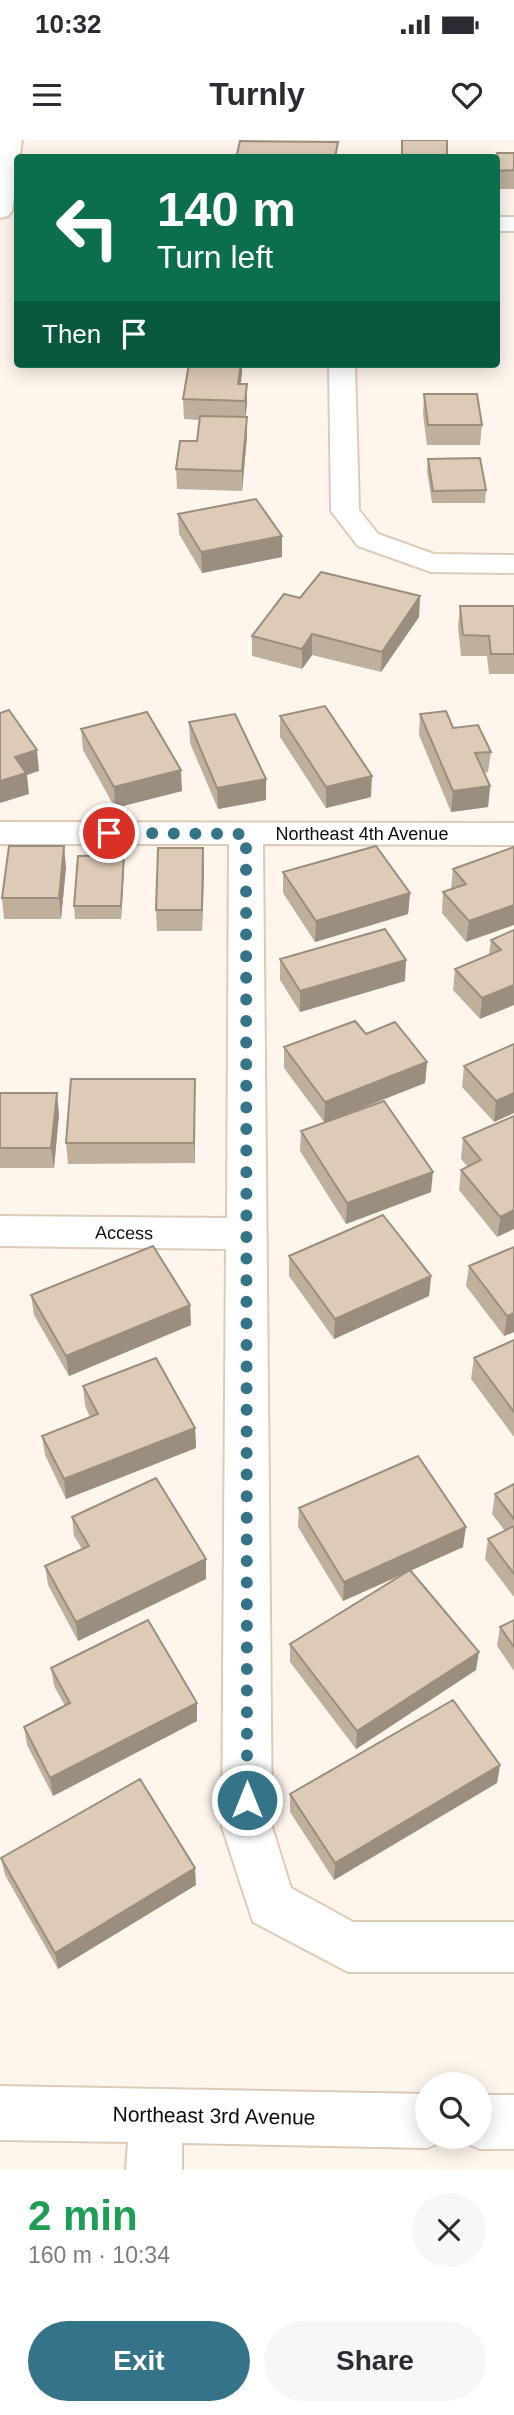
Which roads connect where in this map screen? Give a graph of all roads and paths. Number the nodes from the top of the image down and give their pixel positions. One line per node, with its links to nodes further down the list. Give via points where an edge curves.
1 (10, 140): 2 (street)
2 (3, 178): 3 (street)
3 (0, 211)
4 (342, 368): 5 (street, via 345,511 368,540 430,564)
5 (514, 564)
6 (0, 833): 7 (street, Northeast 4th Avenue)
7 (246, 834): 8 (street, Northeast 4th Avenue); 10 (street)
8 (514, 834)
9 (0, 1231): 10 (street, Access)
10 (248, 1234): 11 (street, via 247,1827 271,1904 348,1947)
11 (514, 1947)
12 (0, 2113): 13 (street, Northeast 3rd Avenue)
13 (156, 2115): 14 (street, Northeast 3rd Avenue); 17 (street)
14 (415, 2120)
15 (492, 2122): 16 (street)
16 (514, 2122)
17 (154, 2170)

